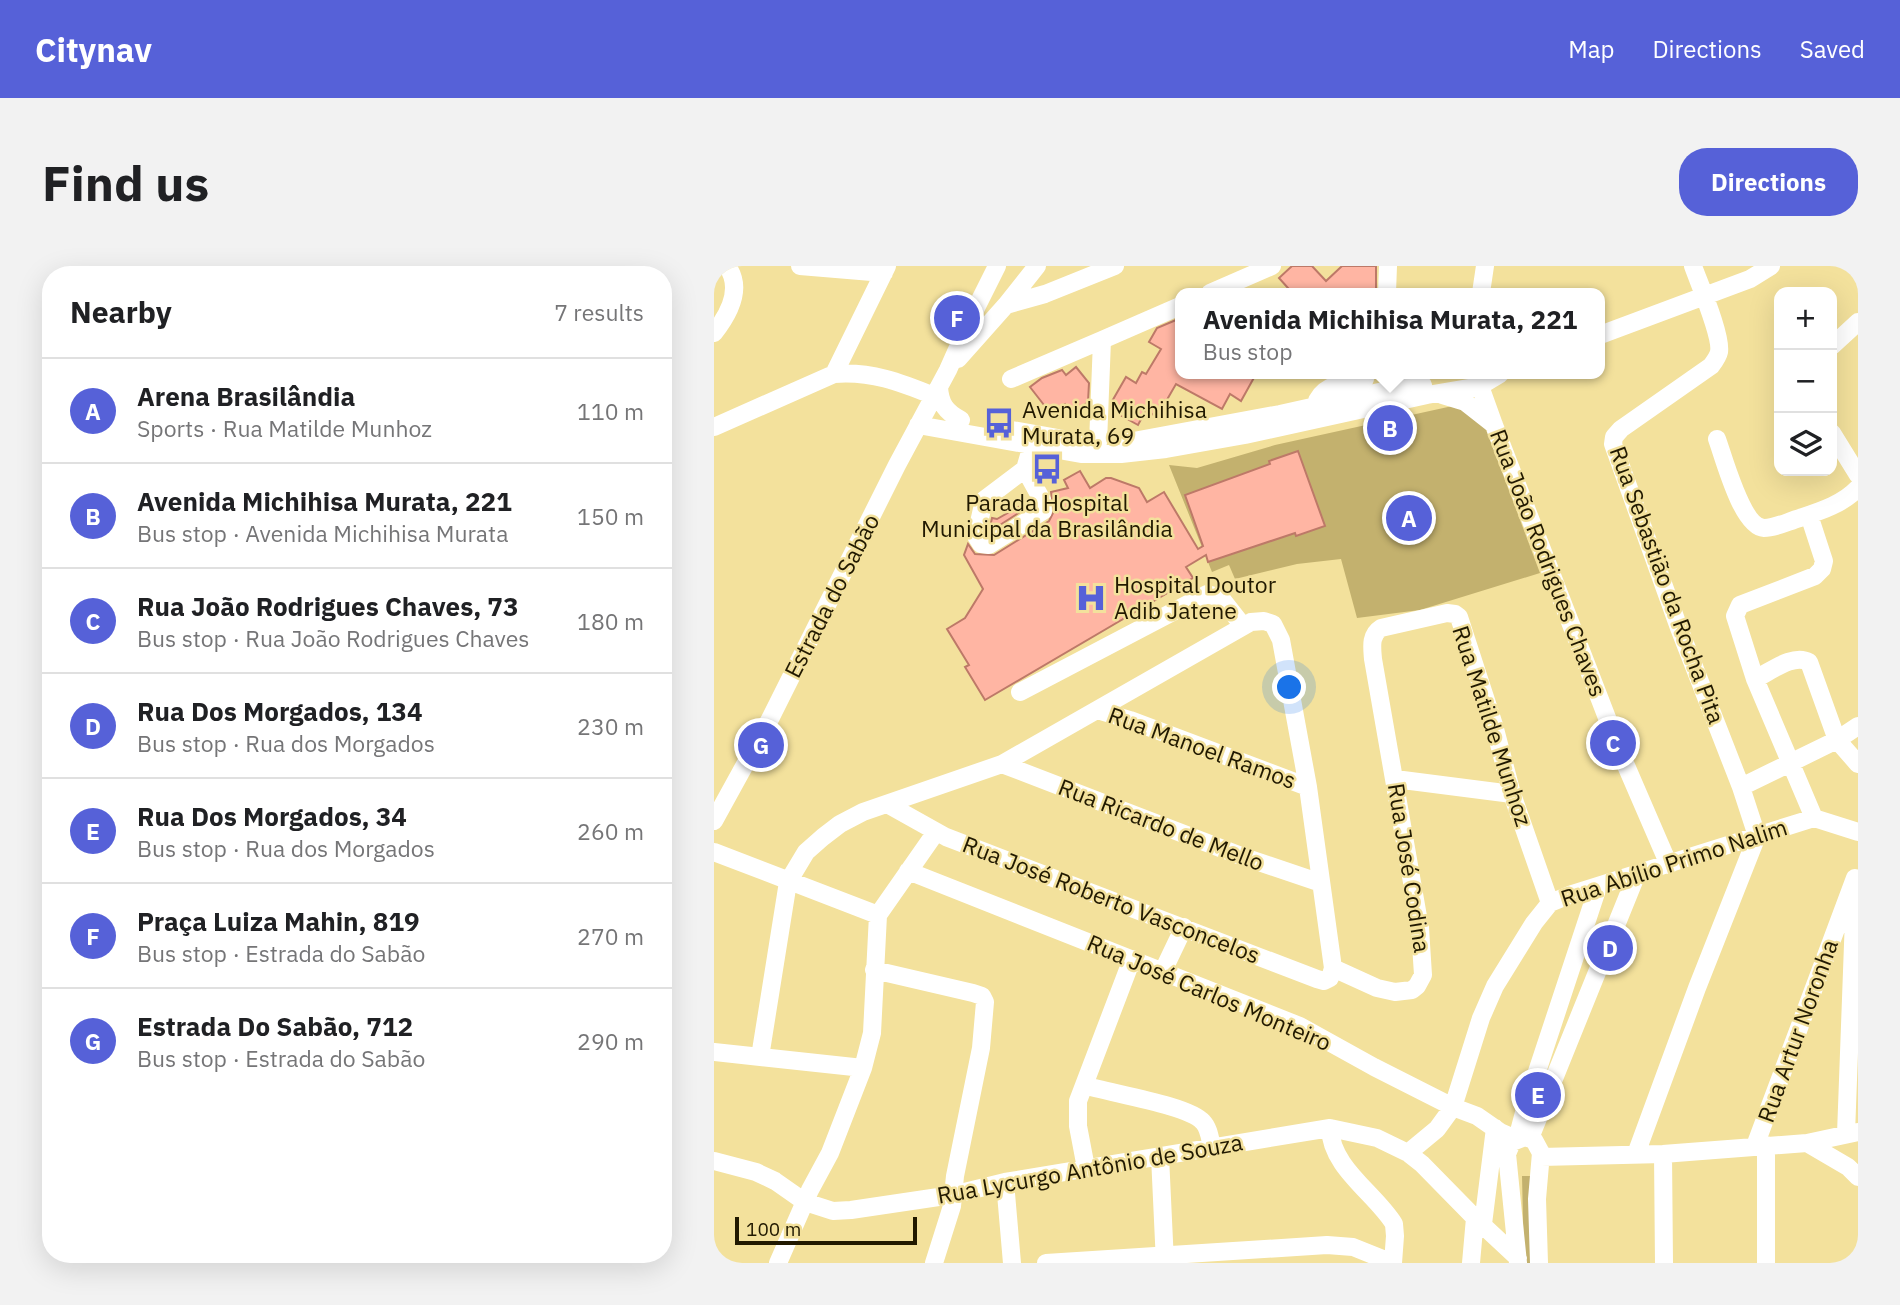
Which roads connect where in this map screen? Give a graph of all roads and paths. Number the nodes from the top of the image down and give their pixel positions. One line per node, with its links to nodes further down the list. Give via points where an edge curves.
1 (727, 266): 20 (street, via 734,282 733,298)
2 (800, 266): 11 (street)
3 (997, 266): 12 (street, Estrada do Sabão)
4 (1037, 266): 17 (street, Estrada do Sabão)
5 (1115, 266): 17 (street)
6 (1272, 266): 13 (street)
7 (1388, 266): 14 (street)
8 (1485, 266): 15 (street)
9 (1693, 266): 16 (street)
10 (1771, 266): 16 (street)
11 (885, 270): 25 (street)
12 (987, 286): 17 (street, via 986,303 996,309); 24 (street, Estrada do Sabão)
13 (1221, 288)
14 (1387, 288)
15 (1482, 288)
16 (1703, 298): 21 (street); 57 (street, Rua Sebastião da Rocha Pita, via 1719,348 1716,359 1621,429 1613,444)
17 (1005, 306): 24 (street, Estrada do Sabão)
18 (1175, 308): 22 (street)
19 (1858, 322): 23 (street)
20 (714, 333)
21 (1605, 333)
22 (1102, 340): 26 (street); 39 (street)
23 (1837, 341)
24 (948, 370): 31 (street, Estrada do Sabão)
25 (834, 374): 31 (street, via 889,377); 36 (street)
26 (1011, 379)
27 (1446, 379): 30 (street)
28 (1480, 379): 32 (street)
29 (1486, 379): 35 (street, Rua João Rodrigues Chaves)
30 (1366, 383): 39 (street, via 1315,407 1133,442)
31 (937, 391): 33 (street, Estrada do Sabão); 34 (street, via 948,413)
32 (1435, 394): 35 (street, via 1465,402); 40 (street, via 1166,449 1081,454)
33 (921, 419): 34 (street); 40 (street); 61 (street, Estrada do Sabão)
34 (961, 420): 39 (street)
35 (1494, 425): 66 (street, Rua João Rodrigues Chaves)
36 (714, 427)
37 (1717, 439): 44 (street, via 1742,508 1753,524 1764,528)
38 (1837, 441): 42 (street)
39 (1098, 443)
40 (1032, 445): 41 (street)
41 (1025, 469)
42 (1858, 475)
43 (1858, 488): 44 (street, via 1841,502)
44 (1809, 515): 47 (street, via 1824,561 1822,569 1815,576 1740,605 1735,612)
45 (1243, 626): 48 (street, via 1220,598 1207,594); 49 (street); 56 (street, via 1264,621 1278,630)
46 (1373, 659): 55 (street, Rua José Codina); 58 (street, Rua Matilde Munhoz, via 1373,638 1381,628 1435,615 1457,615)
47 (1755, 679): 51 (street, via 1796,659 1809,662); 52 (street)
48 (1020, 692)
49 (1097, 710): 53 (street); 56 (street, Rua Manoel Ramos)
50 (1858, 726): 51 (street)
51 (1837, 740): 52 (street); 54 (street)
52 (1790, 763): 57 (street); 60 (street)
53 (1002, 764): 59 (street); 71 (street, Rua Ricardo de Mello)
54 (1858, 764)
55 (1395, 779): 58 (street); 77 (street, Rua José Codina, via 1420,928 1421,980 1412,990 1395,992)
56 (1308, 787): 71 (street)
57 (1741, 788): 64 (street, Rua Sebastião da Rocha Pita)
58 (1512, 794): 73 (street, Rua Matilde Munhoz)
59 (887, 804): 62 (street, Rua José Roberto Vasconcelos); 70 (street, via 840,824 806,852)
60 (1814, 818): 63 (street); 64 (street, Rua Abílio Primo Nalim)
61 (714, 821)
62 (936, 832): 67 (street); 75 (street, Rua José Roberto Vasconcelos)
63 (1858, 832)
64 (1757, 836): 66 (street, Rua Abílio Primo Nalim); 92 (street)
65 (714, 852): 70 (street)
66 (1669, 865): 69 (street, Rua Abílio Primo Nalim)
67 (908, 871): 74 (street); 76 (street, Rua José Carlos Monteiro)
68 (1857, 874): 86 (street); 88 (street, Rua Artur Noronha)
69 (1636, 876): 72 (street, Rua Abílio Primo Nalim); 90 (street)
70 (788, 882): 74 (street); 81 (street)
71 (1321, 883): 77 (street)
72 (1598, 887): 73 (street, Rua Abílio Primo Nalim); 90 (street, via 1525,1105)
73 (1550, 903): 84 (street, Rua Abílio Primo Nalim, via 1494,986)
74 (878, 915): 78 (street)
75 (1184, 927): 77 (street, Rua José Roberto Vasconcelos, via 1324,981 1330,979); 79 (street)
76 (1132, 959): 79 (street, Rua José Carlos Monteiro); 83 (street)
77 (1333, 968)
78 (874, 970): 82 (street, via 872,1033); 99 (street, via 985,999 981,1048)
79 (1163, 971): 84 (street, Rua José Carlos Monteiro, via 1300,1026)
80 (714, 1052): 81 (street)
81 (760, 1057): 82 (street)
82 (863, 1068): 100 (street, via 830,1153)
83 (1084, 1085): 89 (street, via 1199,1118); 96 (street, via 1077,1110)
84 (1453, 1107): 90 (street, Rua José Carlos Monteiro, via 1477,1116); 91 (street, via 1437,1129)
85 (1330, 1128): 89 (street, Rua Lycurgo Antônio de Souza); 91 (street, Rua Lycurgo Antônio de Souza, via 1377,1138); 109 (street, via 1344,1165 1394,1224)
86 (1852, 1133): 87 (street)
87 (1807, 1143): 88 (street); 97 (street)
88 (1761, 1146): 93 (street); 114 (street)
89 (1212, 1147): 94 (street, Rua Lycurgo Antônio de Souza)
90 (1523, 1147): 92 (street); 101 (street); 102 (street); 104 (street)
91 (1408, 1153): 101 (street, Rua Lycurgo Antônio de Souza)
92 (1636, 1154): 93 (street)
93 (1663, 1154): 113 (street)
94 (1160, 1156): 96 (street, Rua Lycurgo Antônio de Souza); 103 (street)
95 (714, 1161): 100 (street, Rua Lycurgo Antônio de Souza, via 765,1177)
96 (1086, 1168): 98 (street, Rua Lycurgo Antônio de Souza)
97 (1858, 1177)
98 (1005, 1182): 99 (street, Rua Lycurgo Antônio de Souza); 107 (street)
99 (952, 1195): 100 (street, Rua Lycurgo Antônio de Souza, via 833,1211); 106 (street)
100 (804, 1202): 105 (street)
101 (1479, 1221): 104 (street, Rua Lycurgo Antônio de Souza); 110 (street)
102 (1539, 1241): 111 (street); 112 (street)
103 (1164, 1259): 108 (street); 109 (street, via 1339,1245)
104 (1518, 1260)
105 (778, 1263)
106 (934, 1263)
107 (1012, 1263)
108 (1046, 1263)
109 (1392, 1263)
110 (1472, 1263)
111 (1539, 1263)
112 (1553, 1263)
113 (1664, 1263)
114 (1766, 1263)

